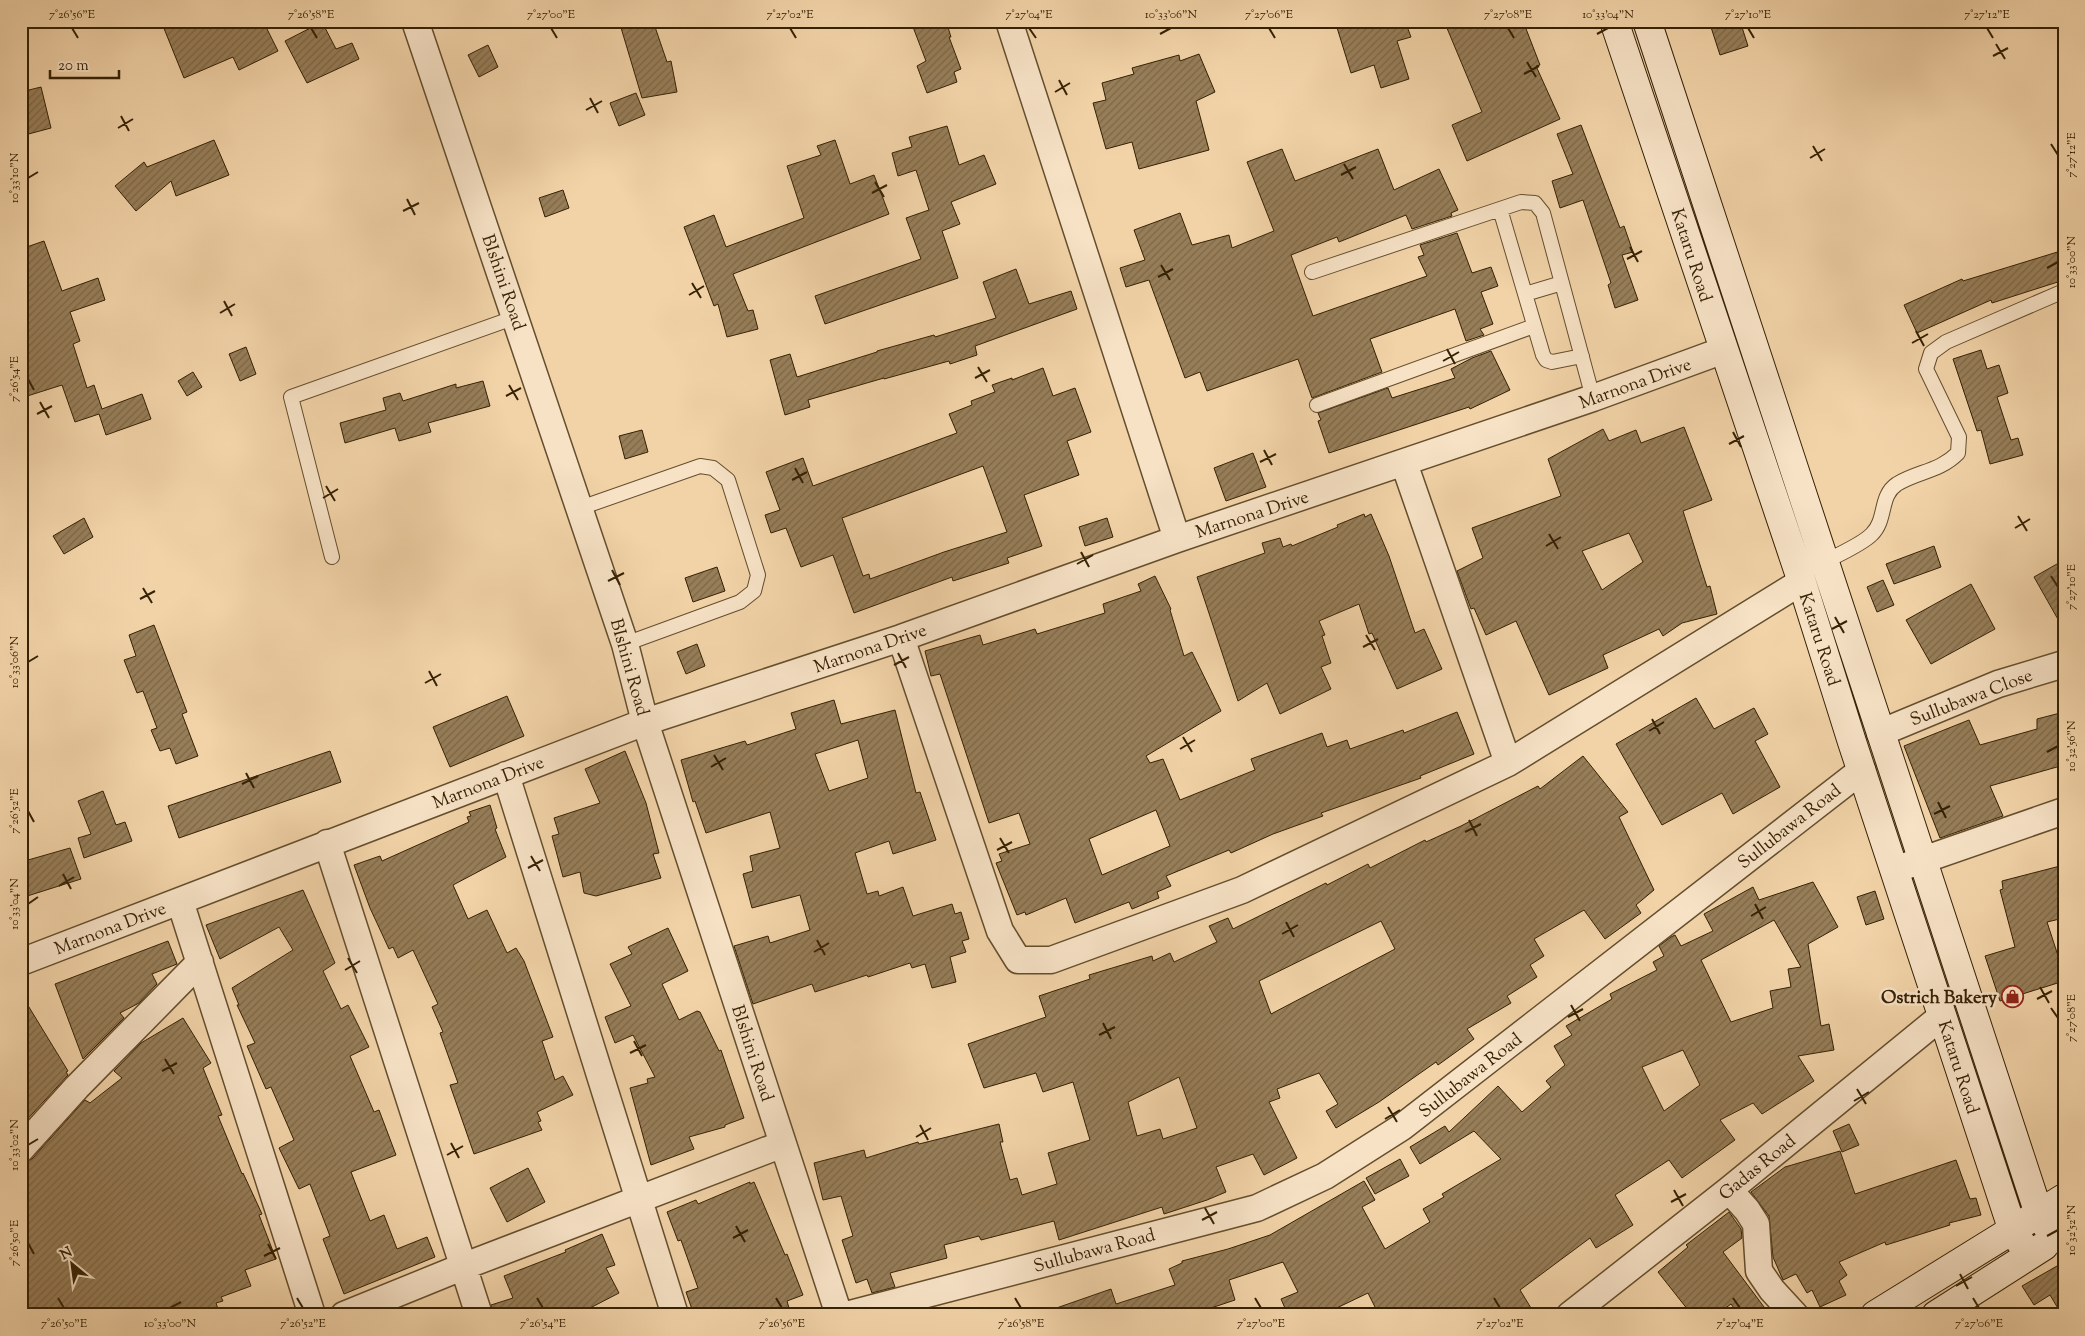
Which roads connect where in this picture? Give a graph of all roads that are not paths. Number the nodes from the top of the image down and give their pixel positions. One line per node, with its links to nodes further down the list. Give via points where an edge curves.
1 (416, 21): 10 (street, BIshini Road)
2 (1009, 21): 18 (street)
3 (1614, 21): 12 (street, Kataru Road)
4 (1647, 21): 20 (street, Kataru Road)
5 (1500, 210): 6 (lane); 7 (lane, via 1521,202 1535,203 1543,213); 9 (lane)
6 (1312, 272)
7 (1562, 283): 9 (lane); 13 (lane)
8 (2064, 291): 20 (lane, via 1946,342 1931,353 1926,369 1959,437 1958,453 1948,463 1897,484 1886,495 1881,522 1872,535)
9 (1525, 294): 11 (lane)
10 (516, 317): 17 (street, BIshini Road); 19 (lane, via 291,397)
11 (1534, 326): 13 (lane, via 1546,360 1552,362); 15 (lane)
12 (1724, 350): 14 (street, Marnona Drive); 21 (street, Kataru Road)
13 (1582, 356): 14 (lane)
14 (1593, 398): 16 (street, Marnona Drive)
15 (1317, 405)
16 (1404, 463): 18 (street, Marnona Drive); 27 (street)
17 (580, 508): 23 (street, BIshini Road); 23 (lane, via 700,466 714,468 728,480 758,575 754,591 740,602)
18 (1177, 539): 22 (street, Marnona Drive)
19 (332, 557)
20 (1826, 562): 26 (street, Kataru Road)
21 (1802, 582): 27 (street); 28 (street, Kataru Road)
22 (901, 638): 25 (street, Marnona Drive); 27 (street, via 1000,930 1018,960 1051,960 1242,890)
23 (625, 644): 25 (street, BIshini Road)
24 (2064, 664): 26 (street, Sullubawa Close, via 1998,684)
25 (645, 722): 29 (street, Marnona Drive); 38 (street, BIshini Road)
26 (1880, 733): 32 (street, Kataru Road)
27 (1508, 763)
28 (1862, 770): 33 (street, Kataru Road); 55 (street, Sullubawa Road, via 1402,1127 1325,1176 1257,1208)
29 (506, 775): 31 (street, Marnona Drive); 42 (street)
30 (2064, 810): 32 (street)
31 (327, 843): 34 (street, Marnona Drive); 47 (street)
32 (1922, 860): 33 (street); 43 (street, Kataru Road)
33 (1894, 870): 37 (street, Kataru Road)
34 (180, 901): 35 (street, Marnona Drive); 36 (street)
35 (21, 962)
36 (200, 962): 39 (street); 50 (street)
37 (1942, 1016): 40 (street, Gadas Road); 44 (street, Kataru Road)
38 (783, 1144): 42 (street); 54 (street, BIshini Road)
39 (21, 1149)
40 (1729, 1190): 56 (street, Gadas Road); 57 (street, via 1756,1224 1760,1271)
41 (2064, 1198): 43 (street)
42 (637, 1200): 47 (street); 53 (street)
43 (2039, 1214): 44 (street); 45 (street, Kataru Road)
44 (2013, 1231): 46 (street, Kataru Road); 58 (street)
45 (2059, 1236): 46 (street)
46 (2029, 1256): 49 (street)
47 (462, 1267): 48 (street); 52 (street)
48 (370, 1310): 51 (street)
49 (1949, 1311)
50 (312, 1315)
51 (344, 1315)
52 (479, 1315)
53 (674, 1315)
54 (839, 1315)
55 (846, 1315)
56 (1570, 1315)
57 (1795, 1315)
58 (1875, 1315)

